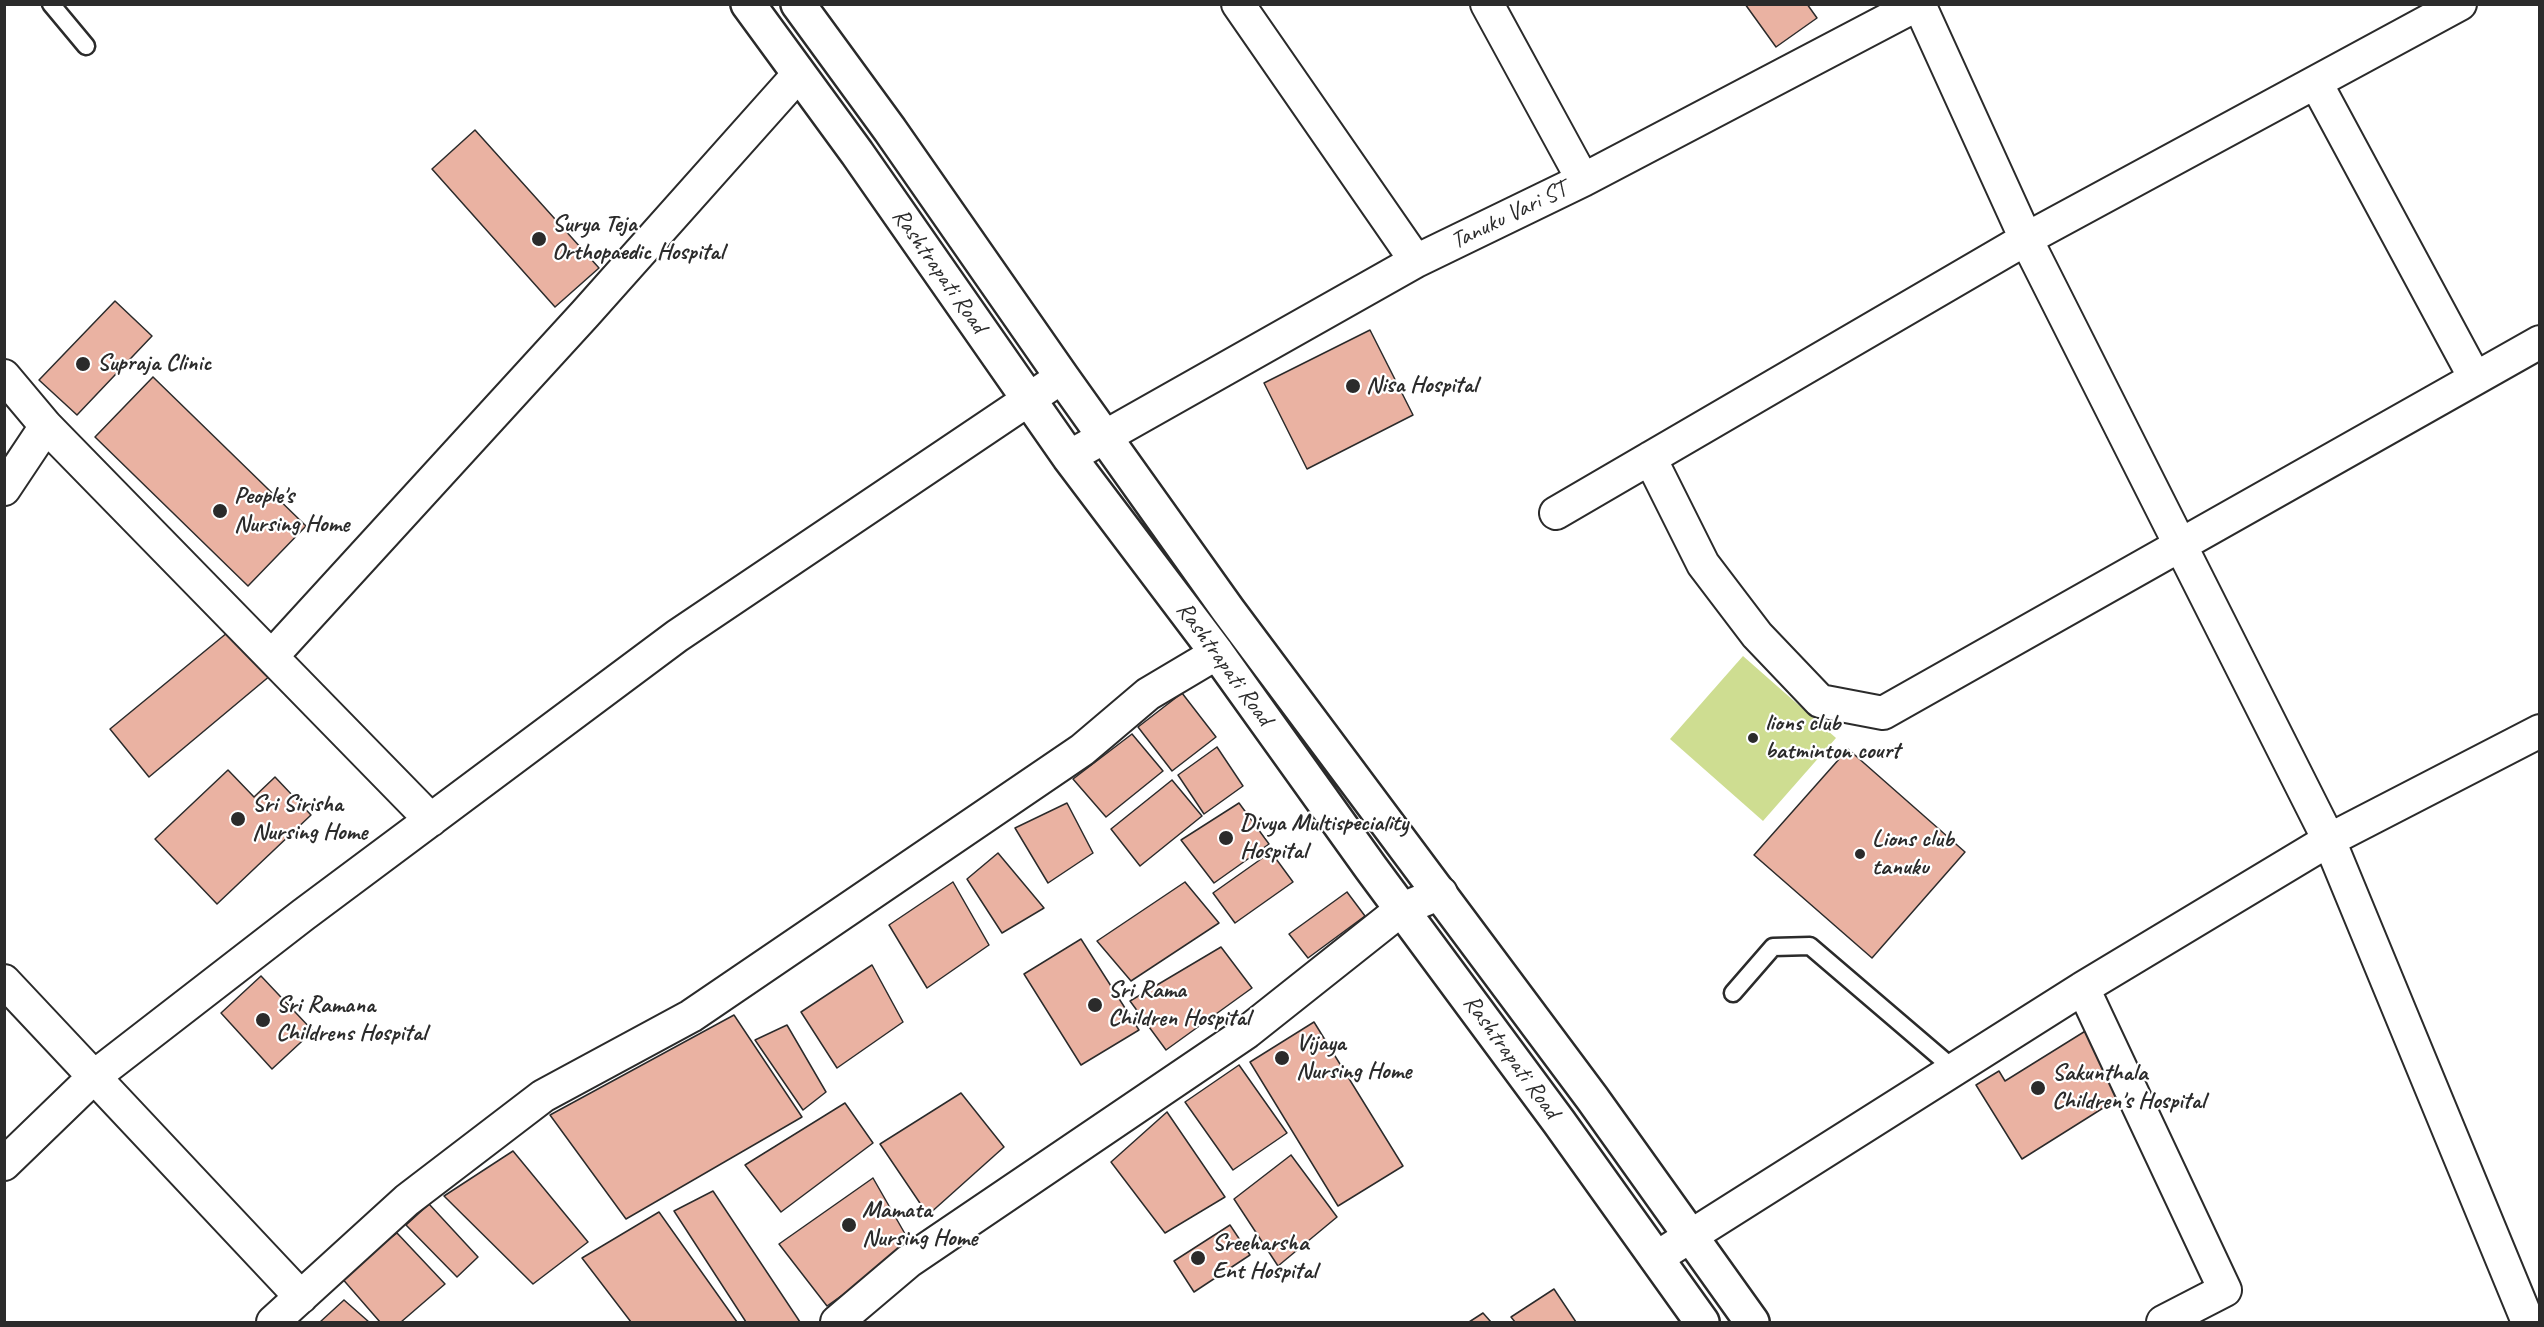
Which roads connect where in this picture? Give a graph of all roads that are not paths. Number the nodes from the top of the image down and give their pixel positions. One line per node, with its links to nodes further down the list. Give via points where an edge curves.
1 (51, 4): 8 (lane)
2 (748, 4): 9 (street, Rashtrapati Road)
3 (798, 4): 16 (street, Rashtrapati Road)
4 (1238, 4): 13 (street)
5 (1487, 4): 11 (street)
6 (1918, 4): 11 (street, Tanuku Vari ST); 12 (street)
7 (2460, 4): 10 (street)
8 (86, 45)
9 (799, 74): 18 (street, Rashtrapati Road); 27 (street)
10 (2316, 83): 12 (street); 17 (street)
11 (1583, 180): 13 (street, Tanuku Vari ST)
12 (2026, 239): 22 (street); 25 (street)
13 (1416, 261): 20 (street, Tanuku Vari ST)
14 (2540, 342): 17 (street)
15 (4, 376): 19 (street)
16 (1062, 377): 18 (street); 20 (street, Rashtrapati Road)
17 (2475, 378): 25 (street)
18 (1029, 401): 21 (street, Rashtrapati Road); 29 (street, via 677,636)
19 (46, 426): 23 (street); 27 (street)
20 (1104, 436): 21 (street, Tanuku Vari ST); 31 (street, Rashtrapati Road, via 1228,610)
21 (1069, 457): 26 (street, Rashtrapati Road)
22 (1650, 458): 24 (street); 25 (street, via 1702,564 1756,635 1820,701 1882,713)
23 (4, 489)
24 (1556, 513)
25 (2181, 545): 30 (street)
26 (1217, 652): 32 (street, Rashtrapati Road); 41 (street, via 1148,694 1082,750 691,1016 543,1096 407,1200)
27 (272, 656): 29 (street)
28 (2540, 731): 30 (street)
29 (431, 820): 37 (street)
30 (2329, 840): 34 (street); 47 (street)
31 (1441, 893): 32 (street); 39 (street, Rashtrapati Road)
32 (1402, 909): 40 (street, Rashtrapati Road); 43 (street, via 1247,1032 909,1261)
33 (4, 981): 37 (street)
34 (2083, 988): 36 (street); 46 (street, via 2226,1290)
35 (1734, 993): 36 (lane, via 1773,947 1810,946)
36 (1955, 1070): 39 (street)
37 (95, 1076): 38 (street); 41 (street)
38 (4, 1164)
39 (1691, 1236): 40 (street); 45 (street, Rashtrapati Road)
40 (1656, 1258): 44 (street, Rashtrapati Road)
41 (301, 1297): 42 (street)
42 (273, 1323)
43 (837, 1323)
44 (1702, 1323)
45 (1752, 1323)
46 (2163, 1323)
47 (2528, 1323)

